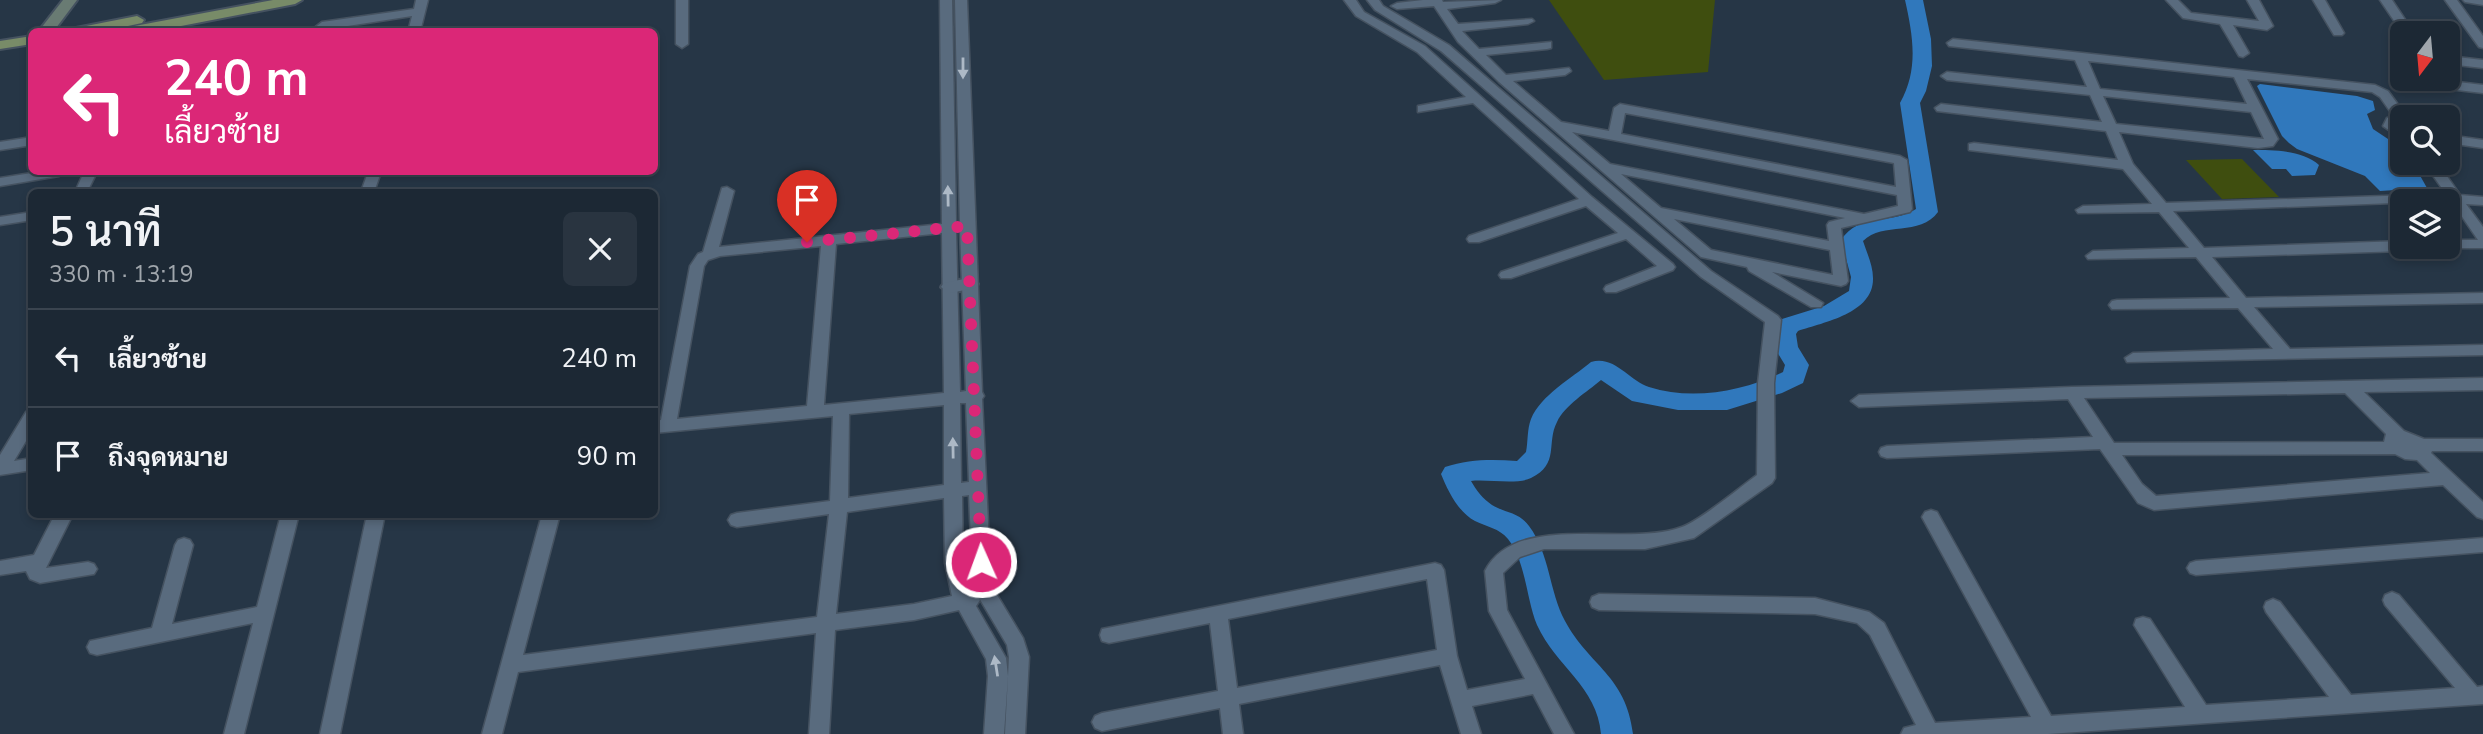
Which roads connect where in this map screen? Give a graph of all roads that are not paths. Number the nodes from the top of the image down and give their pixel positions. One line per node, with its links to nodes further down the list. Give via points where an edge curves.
1 (70, 0): 24 (main road)
2 (85, 0): 25 (main road)
3 (247, 0): 26 (main road)
4 (295, 0): 27 (main road)
5 (682, 0): 35 (street)
6 (946, 0): 86 (street, one-way to 6)
7 (961, 0): 85 (street, one-way to 85)
8 (1350, 0): 53 (street, via 1360,14 1421,49)
9 (1373, 0): 158 (street, via 1445,48 1706,274 1773,320 1765,388 1766,478 1688,533 1645,542 1544,542 1522,549 1494,571 1498,611)
10 (1494, 0): 18 (street)
11 (2172, 0): 23 (street, via 2187,16)
12 (2253, 0): 23 (street, via 2267,26)
13 (2319, 0): 31 (street)
14 (2386, 0): 22 (street)
15 (2451, 0): 32 (street)
16 (2469, 0): 17 (street)
17 (2483, 2)
18 (1438, 3): 20 (street); 30 (street)
19 (420, 6): 28 (street); 29 (street)
20 (1397, 6)
21 (1528, 20): 30 (street)
22 (2400, 21)
23 (2225, 22): 41 (street)
24 (49, 28)
25 (64, 28)
26 (97, 28)
27 (145, 28)
28 (320, 28)
29 (415, 28)
30 (1454, 28): 40 (street)
31 (2338, 33)
32 (2479, 33): 36 (street)
33 (28, 41): 38 (main road)
34 (1953, 43): 43 (street)
35 (682, 44)
36 (2483, 44)
37 (1547, 45): 40 (street)
38 (0, 46)
39 (28, 49): 42 (main road)
40 (1476, 53): 49 (street)
41 (2243, 53)
42 (0, 54)
43 (2080, 57): 47 (street); 52 (street)
44 (2460, 61): 45 (street)
45 (2483, 64)
46 (1565, 71): 49 (street)
47 (2239, 75): 54 (street, via 2381,91); 57 (street)
48 (1947, 76): 52 (street)
49 (1503, 79): 58 (street)
50 (2460, 87): 51 (street)
51 (2483, 89)
52 (2095, 92): 57 (street); 59 (street)
53 (1473, 99): 56 (street); 75 (street)
54 (2392, 105)
55 (1941, 108): 59 (street)
56 (1422, 109)
57 (2256, 109): 59 (street, via 2271,139 2268,143)
58 (1559, 126): 62 (street); 69 (street)
59 (2111, 127): 68 (street)
60 (2460, 131): 61 (street)
61 (2483, 134)
62 (1614, 136): 73 (street); 73 (street, via 1620,108 1887,157 1900,160)
63 (2460, 141): 65 (street)
64 (28, 142): 66 (street)
65 (2483, 144)
66 (0, 146)
67 (1975, 147): 68 (street)
68 (2127, 165): 78 (street)
69 (1607, 167): 80 (street); 83 (street)
70 (41, 175): 71 (street)
71 (0, 182)
72 (727, 191): 96 (street)
73 (1903, 192): 83 (street, via 1905,209)
74 (2460, 199): 77 (street)
75 (1589, 200): 87 (street); 90 (street)
76 (2390, 200): 78 (street)
77 (2483, 201)
78 (2160, 207): 81 (street); 95 (street)
79 (2460, 207): 88 (street)
80 (1658, 211): 94 (street); 98 (street, via 1706,254)
81 (2083, 211)
82 (28, 217): 84 (street)
83 (1866, 218): 94 (street, via 1833,225)
84 (0, 221)
85 (967, 226): 86 (street); 100 (street)
86 (948, 228): 89 (street); 101 (street)
87 (1628, 234): 99 (street); 102 (street, via 1668,267)
88 (2483, 237)
89 (829, 239): 96 (street); 117 (street)
90 (1474, 239)
91 (2483, 244): 92 (street)
92 (2460, 245)
93 (2390, 246): 95 (street)
94 (1836, 247): 98 (street, via 1841,281)
95 (2200, 252): 97 (street); 104 (street)
96 (710, 254): 119 (street, via 697,266)
97 (2093, 256)
98 (1743, 261): 105 (street)
99 (1506, 275)
100 (969, 284): 101 (street); 114 (street)
101 (950, 287): 113 (street)
102 (1611, 289)
103 (2483, 298): 104 (street)
104 (2238, 301): 106 (street); 108 (street)
105 (1816, 303)
106 (2117, 305)
107 (2483, 350): 108 (street)
108 (2285, 354): 109 (street)
109 (2133, 358)
110 (2483, 384): 111 (street)
111 (2348, 387): 112 (street); 120 (street)
112 (2072, 393): 115 (street); 121 (street)
113 (952, 396): 114 (street); 116 (street); 129 (street, one-way to 113)
114 (976, 396): 128 (street)
115 (1859, 401)
116 (841, 408): 117 (street); 130 (street)
117 (815, 411): 119 (street)
118 (28, 423): 126 (street)
119 (661, 426)
120 (2397, 442): 121 (street); 123 (street, via 2415,440)
121 (2106, 446): 124 (street); 127 (street, via 2136,489 2154,503)
122 (2483, 446): 123 (street)
123 (2421, 450): 127 (street)
124 (1886, 452)
125 (28, 465): 126 (street)
126 (0, 469)
127 (2446, 478): 131 (street)
128 (979, 486): 129 (street); 144 (street, via 982,586)
129 (954, 490): 130 (street); 146 (street, via 954,563)
130 (839, 505): 137 (street); 151 (street)
131 (2483, 512)
132 (1931, 517): 165 (street)
133 (62, 518): 140 (street)
134 (289, 518): 149 (street)
135 (375, 518): 169 (street)
136 (550, 518): 157 (street)
137 (737, 520)
138 (184, 545): 153 (street)
139 (2483, 545): 142 (street)
140 (40, 561): 141 (street); 143 (street, via 35,571 40,576)
141 (0, 568)
142 (2196, 568)
143 (88, 569)
144 (987, 595): 146 (street); 174 (street, via 1016,643 1019,657)
145 (2392, 600): 159 (street)
146 (964, 602): 151 (street); 172 (street, one-way to 146, via 996,658)
147 (1599, 602): 167 (street, via 1815,606 1862,617 1877,629)
148 (2273, 607): 162 (street)
149 (265, 613): 153 (street); 168 (street)
150 (1218, 615): 154 (street); 156 (street, via 1435,570); 160 (street)
151 (826, 621): 157 (street); 171 (street)
152 (2143, 625): 163 (street)
153 (160, 634): 155 (street)
154 (1109, 635)
155 (97, 648)
156 (1447, 656): 160 (street); 161 (street)
157 (510, 665): 170 (street)
158 (1538, 685): 161 (street); 177 (street)
159 (2478, 695): 162 (street)
160 (1229, 699): 164 (street); 175 (street)
161 (1461, 700): 176 (street)
162 (2345, 703): 163 (street)
163 (2200, 713): 166 (street)
164 (1102, 722)
165 (2046, 726): 166 (street); 167 (street)
166 (2076, 729)
167 (1921, 733)
168 (234, 734)
169 (330, 734)
170 (492, 734)
171 (819, 734)
172 (994, 734)
173 (1007, 734): 174 (street)
174 (1015, 734)
175 (1233, 734)
176 (1471, 734)
177 (1564, 734)

